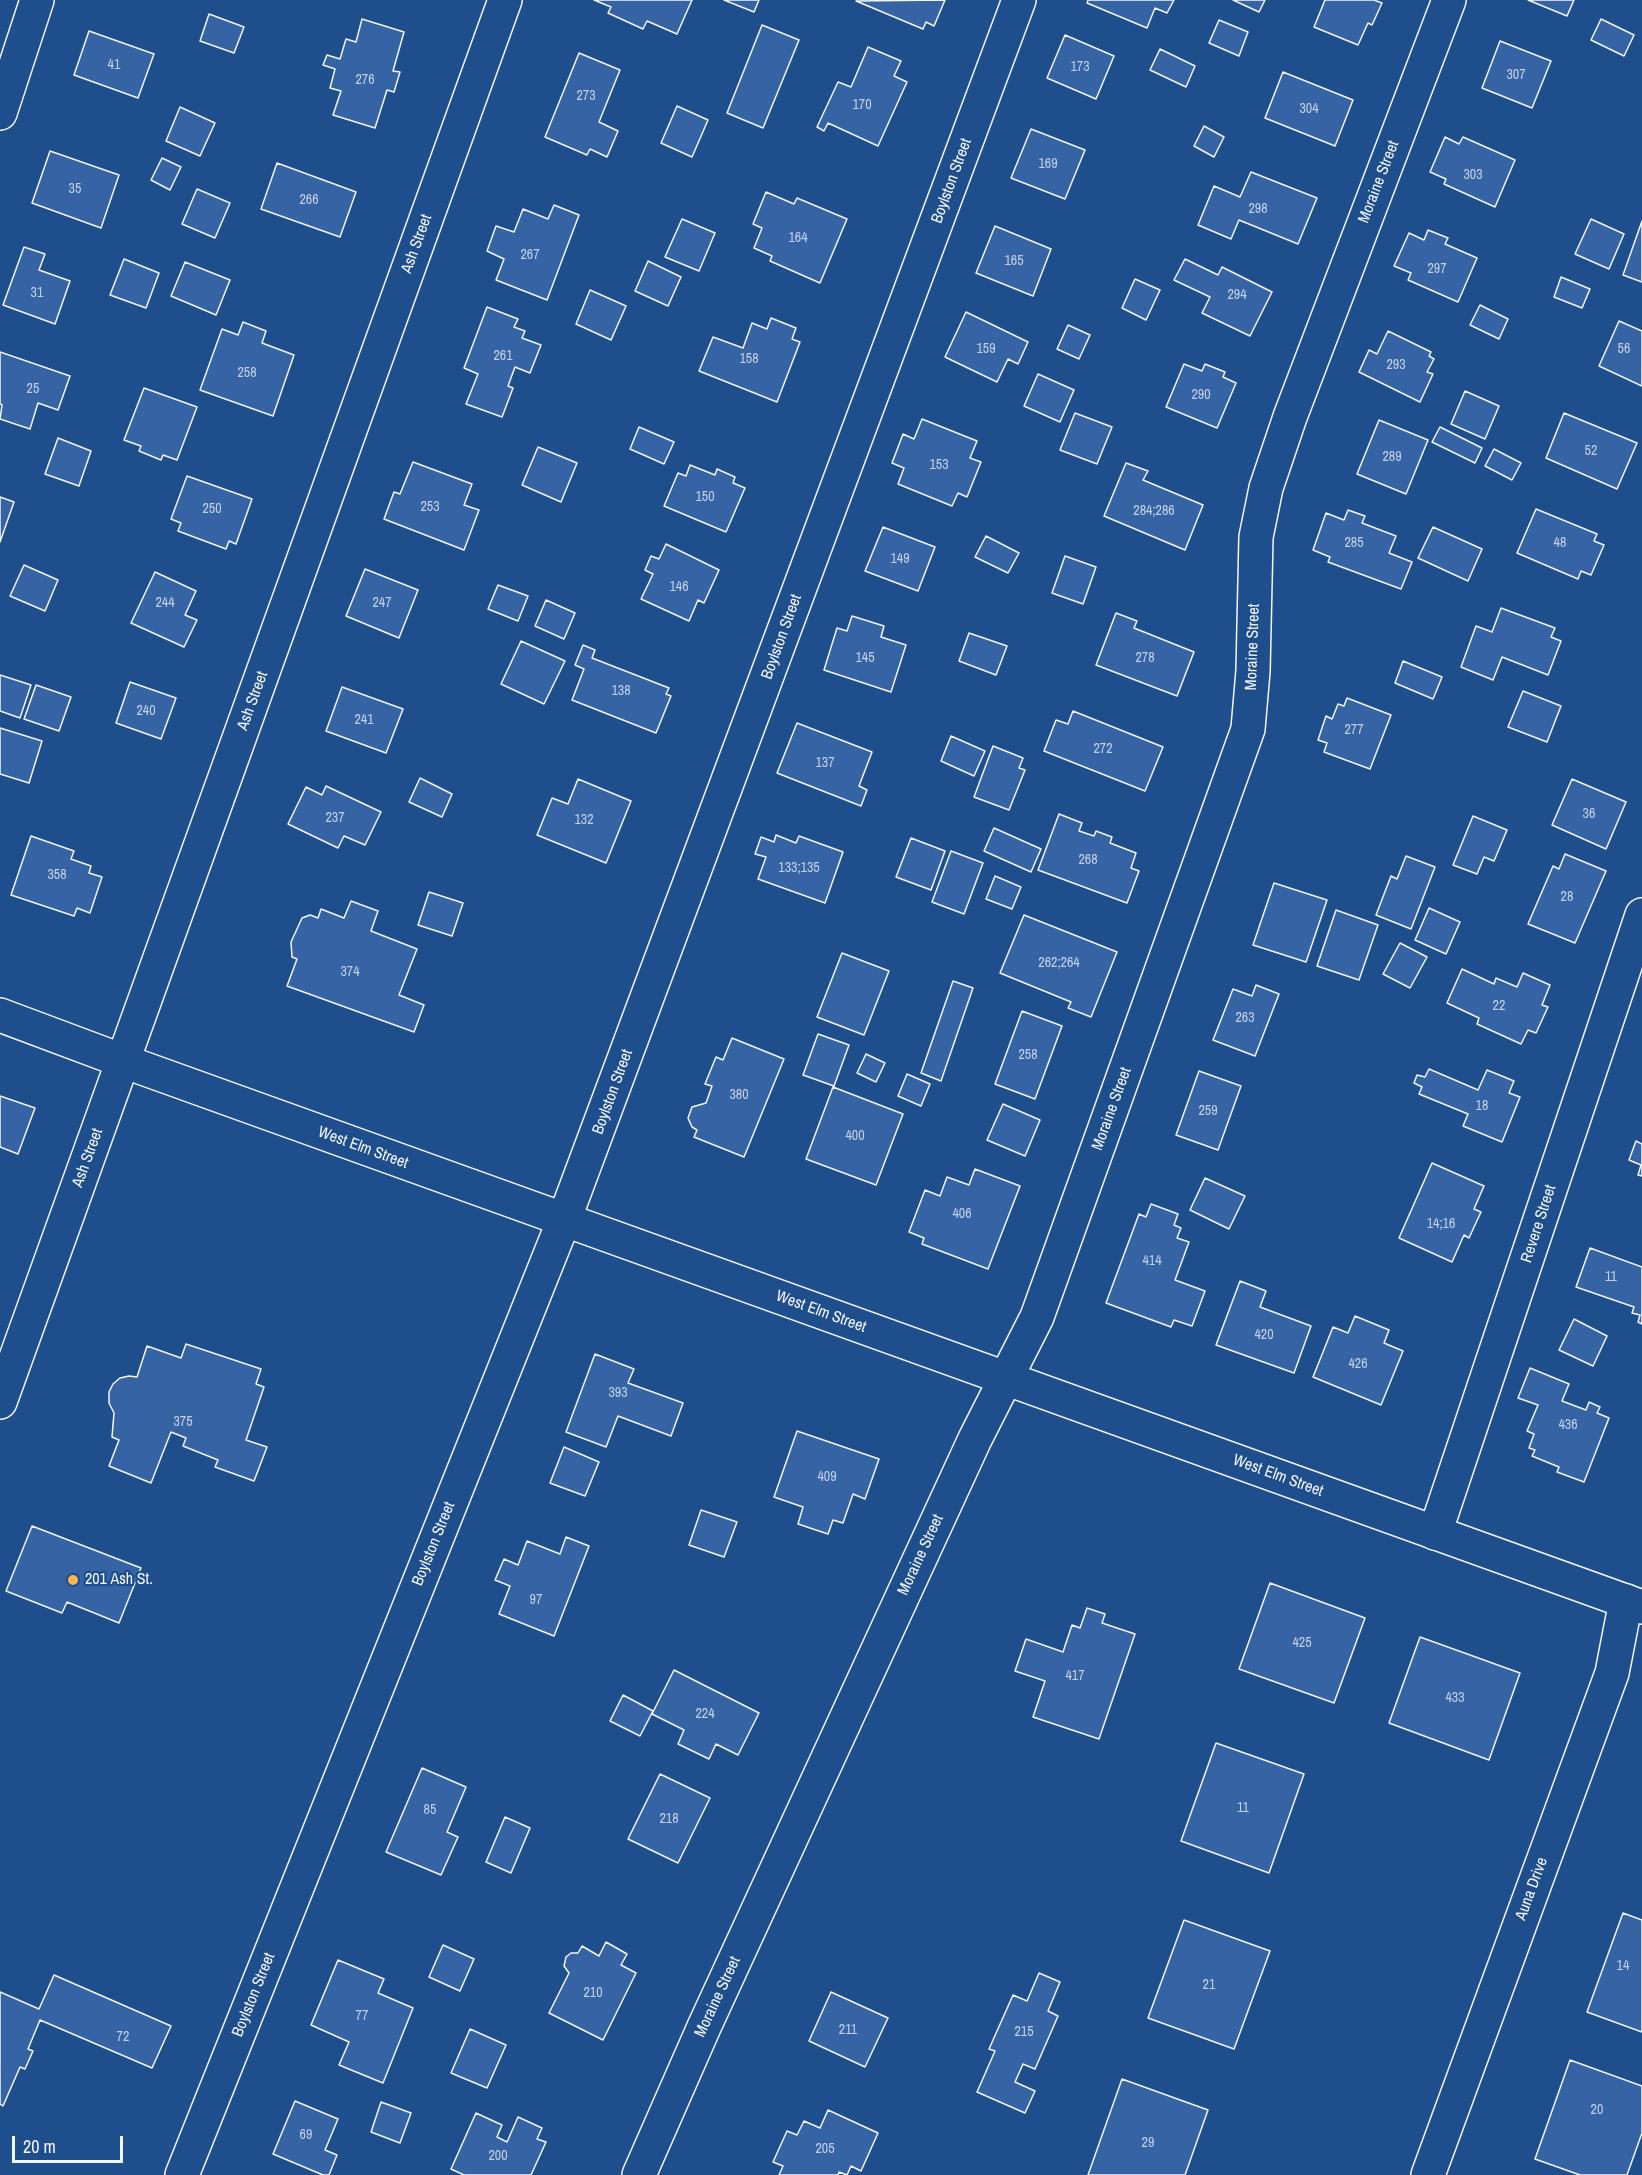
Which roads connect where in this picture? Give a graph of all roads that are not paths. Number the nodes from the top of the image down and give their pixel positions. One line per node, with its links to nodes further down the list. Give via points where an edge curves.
1 (37, 0): 5 (street)
2 (505, 0): 8 (street, Ash Street)
3 (1019, 0): 9 (street, Boylston Street)
4 (1449, 0): 10 (street, Moraine Street, via 1266,488 1256,537 1248,729 1037,1317)
5 (0, 113)
6 (1642, 915): 12 (street, Revere Street)
7 (0, 1016): 8 (street, West Elm Street)
8 (123, 1061): 9 (street, West Elm Street); 11 (street, Ash Street)
9 (564, 1220): 10 (street, West Elm Street); 14 (street, Boylston Street)
10 (1006, 1378): 12 (street, West Elm Street); 15 (street, Moraine Street)
11 (0, 1402)
12 (1435, 1533): 13 (street, West Elm Street)
13 (1634, 1604): 16 (street, Auna Drive, via 1612,1674)
14 (182, 2175)
15 (639, 2175)
16 (1428, 2175)

